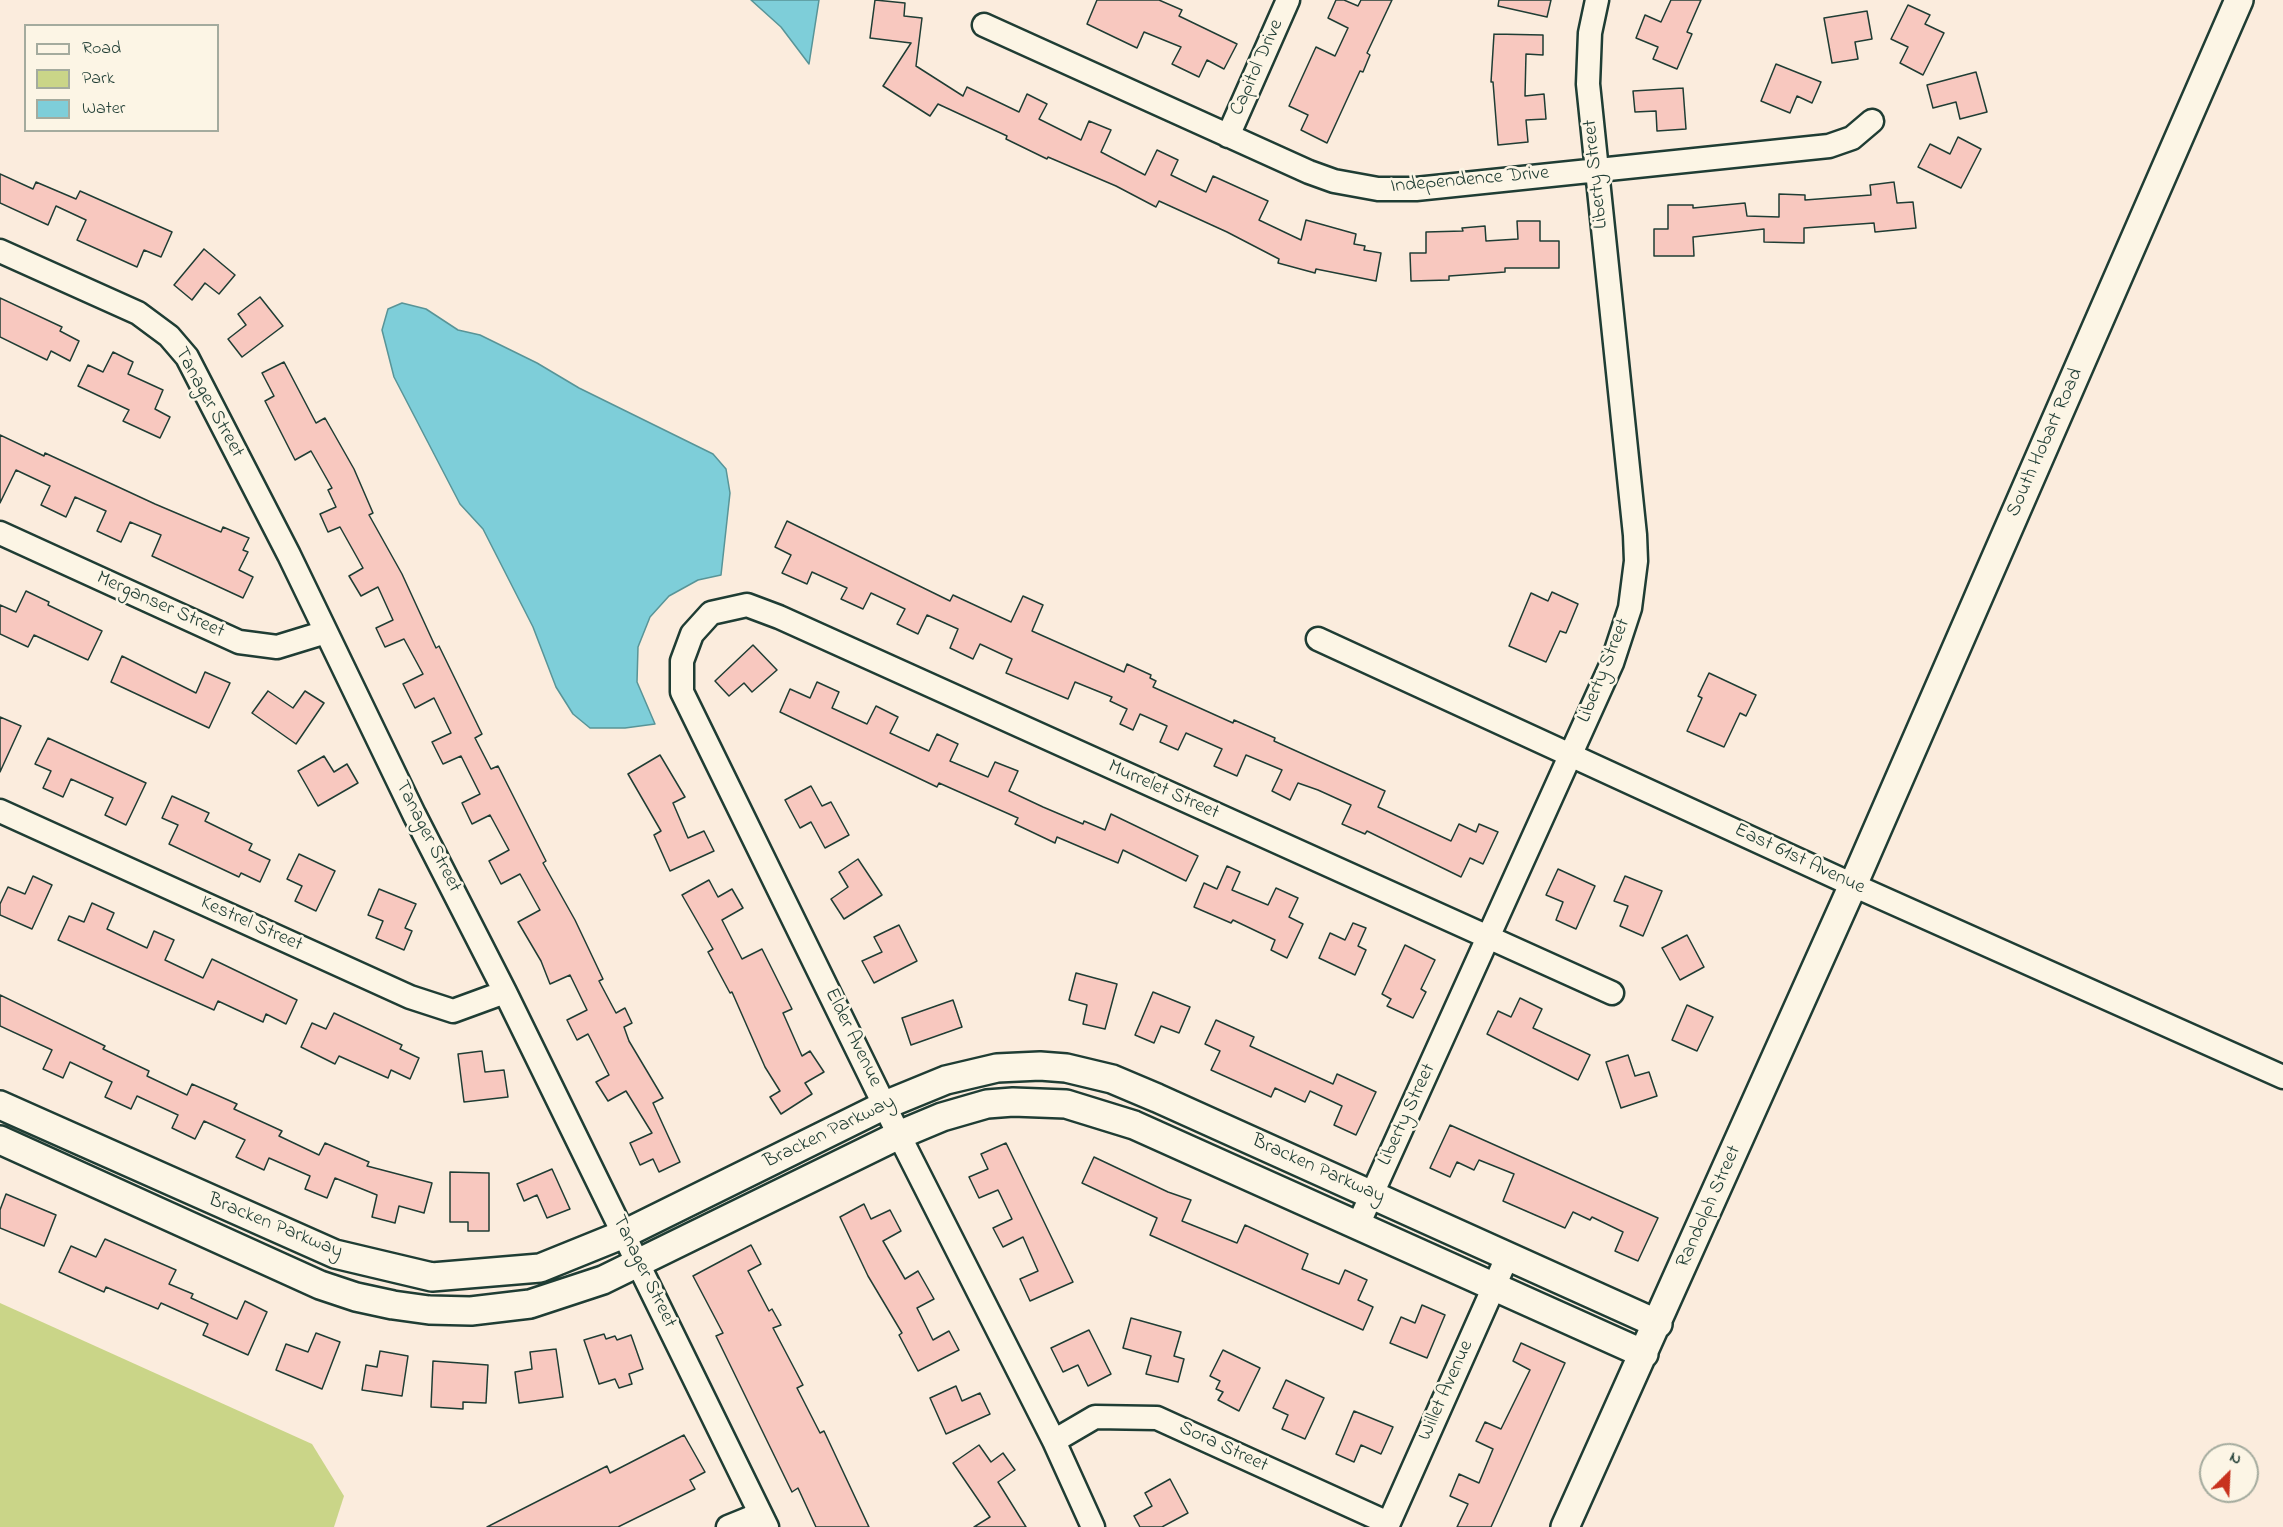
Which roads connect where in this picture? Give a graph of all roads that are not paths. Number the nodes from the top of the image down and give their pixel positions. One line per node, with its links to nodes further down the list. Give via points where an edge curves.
1 (1288, 0): 6 (street, Capitol Drive)
2 (1597, 0): 7 (street, Liberty Street, via 1588,66)
3 (2239, 0): 15 (street, South Hobart Road)
4 (984, 25): 6 (street, Independence Drive)
5 (1872, 121): 7 (street, Independence Drive, via 1852,138 1829,146)
6 (1228, 136): 7 (street, Independence Drive, via 1326,178 1378,189 1416,189)
7 (1596, 170): 13 (street, Liberty Street, via 1636,561 1623,634)
8 (0, 250): 11 (street, Tanager Street, via 138,313 169,336 188,357)
9 (0, 533): 11 (street, Merganser Street, via 238,642 277,647)
10 (711, 613): 16 (street, Murrelet Street, via 747,605 779,617); 21 (street, Elder Avenue, via 692,634 682,661 682,692)
11 (327, 632): 17 (street, Tanager Street)
12 (1318, 639): 13 (street, East 61st Avenue)
13 (1570, 754): 15 (street, East 61st Avenue); 16 (street, Liberty Street)
14 (0, 811): 17 (street, Kestrel Street, via 410,997 453,1011)
15 (1853, 885): 19 (street, East 61st Avenue); 30 (street, Randolph Street)
16 (1489, 938): 18 (street, Murrelet Street); 24 (street, Liberty Street)
17 (505, 992): 26 (street, Tanager Street)
18 (1612, 993)
19 (2283, 1077)
20 (0, 1105): 26 (street, Bracken Parkway, via 335,1254 432,1277 540,1268)
21 (885, 1105): 22 (street, Elder Avenue); 24 (street, Bracken Parkway, via 936,1083 979,1071 1015,1066 1066,1068 1134,1088); 26 (street, Bracken Parkway)
22 (899, 1135): 25 (street, Bracken Parkway, via 987,1104 1066,1104 1134,1125); 28 (street, Bracken Parkway); 32 (street, Elder Avenue)
23 (0, 1140): 28 (street, Bracken Parkway, via 320,1285 393,1305 471,1311 530,1304 578,1290)
24 (1372, 1194): 25 (street, Liberty Street); 27 (street, Bracken Parkway)
25 (1358, 1225): 29 (street, Bracken Parkway)
26 (624, 1234): 28 (street, Tanager Street)
27 (1508, 1256): 29 (street, Willet Avenue); 30 (street, Bracken Parkway)
28 (638, 1263): 33 (street, Tanager Street)
29 (1494, 1286): 31 (street, Bracken Parkway); 34 (street, Willet Avenue)
30 (1658, 1324): 31 (street, Randolph Street)
31 (1644, 1354): 37 (street, Randolph Street)
32 (1054, 1441): 34 (street, Sora Street, via 1095,1417 1157,1418); 36 (street, Elder Avenue)
33 (764, 1520): 35 (street, Tanager Street)
34 (1388, 1525)
35 (728, 1527)
36 (1093, 1527)
37 (1565, 1527)

